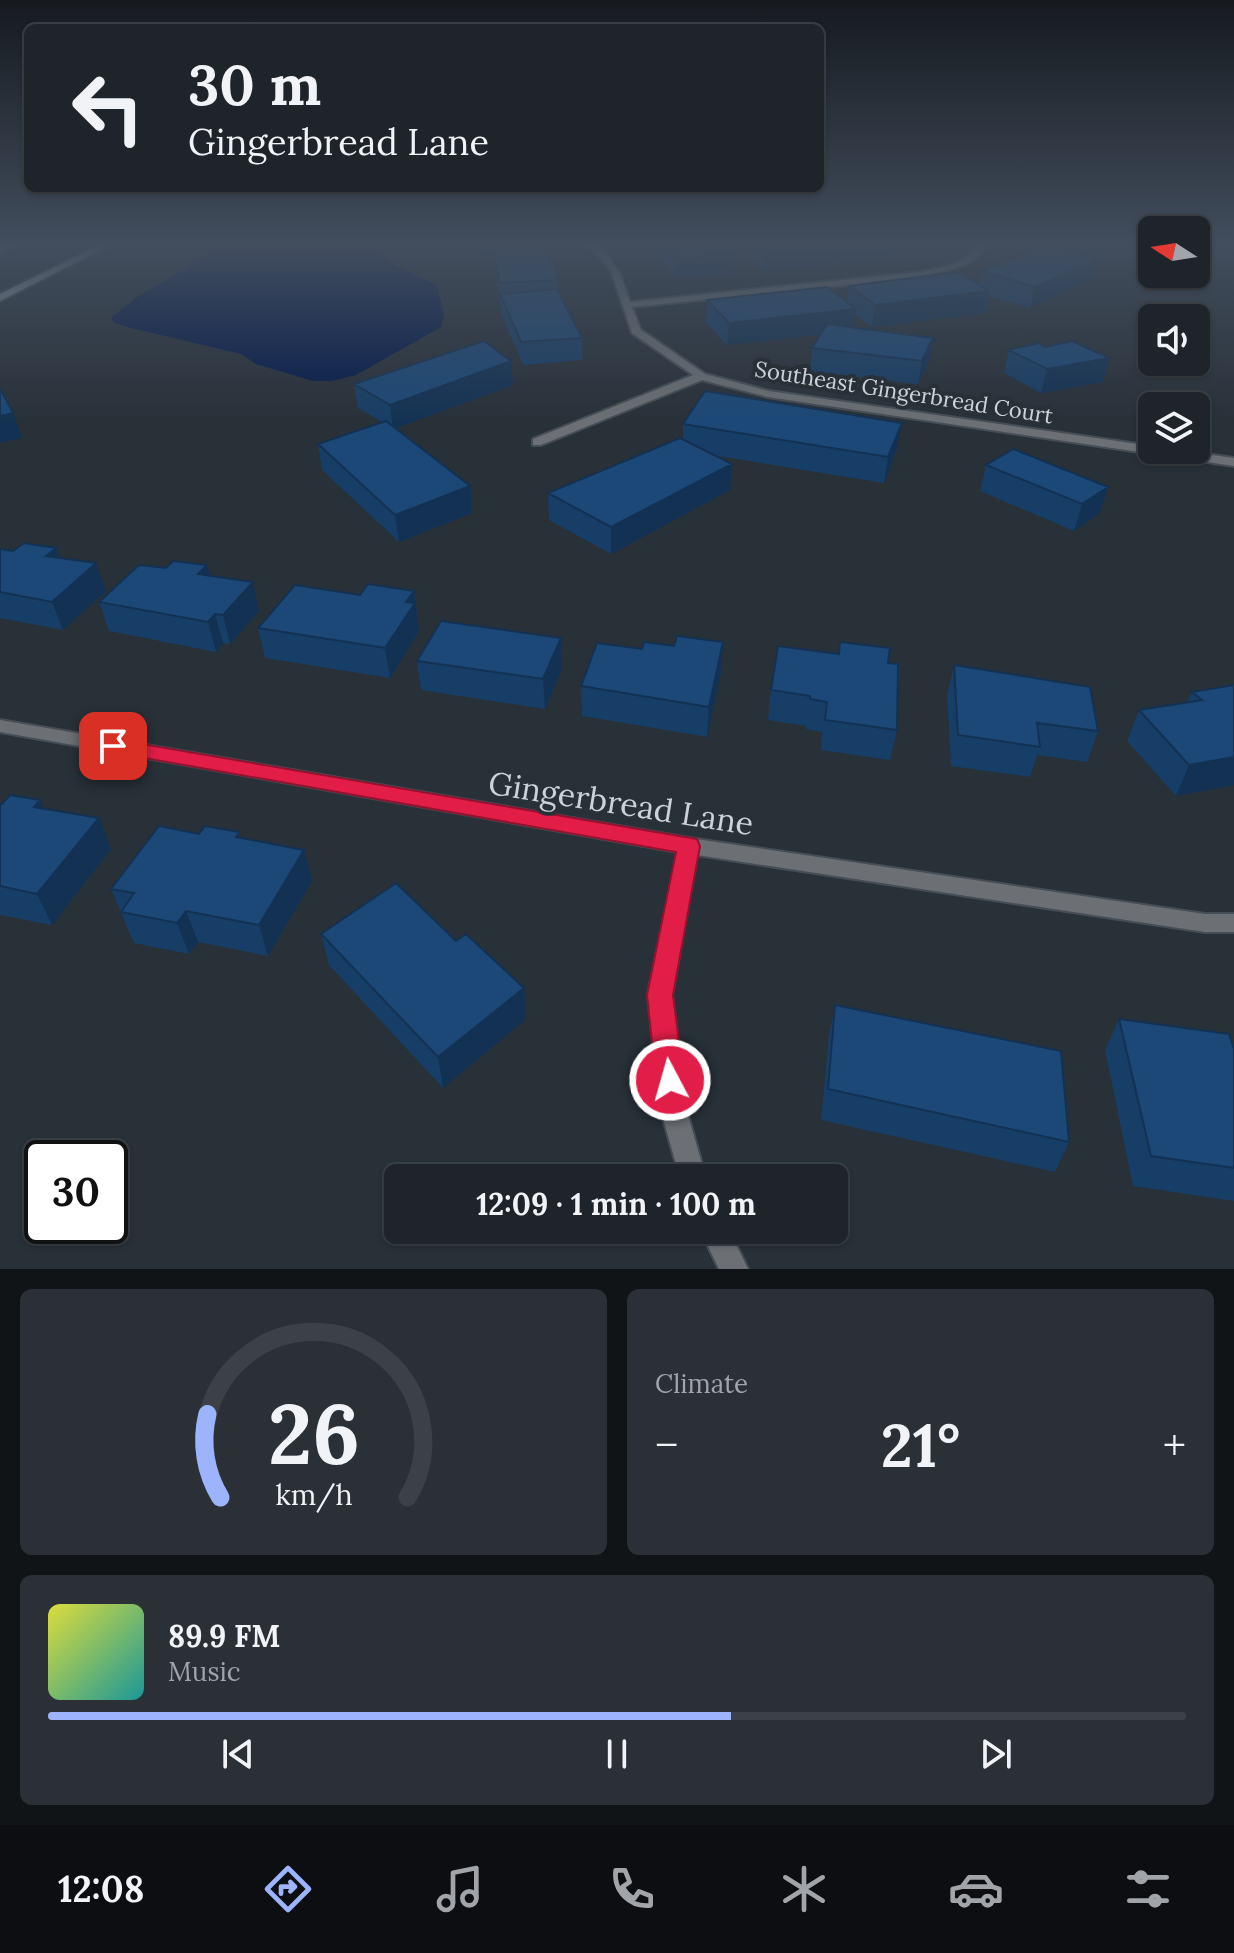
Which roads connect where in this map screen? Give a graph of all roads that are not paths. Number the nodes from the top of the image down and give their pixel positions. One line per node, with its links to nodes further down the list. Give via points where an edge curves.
1 (634, 304): 2 (street)
2 (626, 305): 3 (street, Southeast Gingerbread Court, via 636,331)
3 (701, 376): 4 (street); 5 (street, Southeast Gingerbread Court, via 768,394)
4 (537, 442)
5 (1234, 462)
6 (0, 726): 7 (street, Gingerbread Lane)
7 (689, 846): 8 (street, Gingerbread Lane, via 1189,921); 9 (street, via 660,995 673,1108)
8 (1234, 923)
9 (689, 1164)
10 (721, 1244): 11 (street)
11 (734, 1269)

